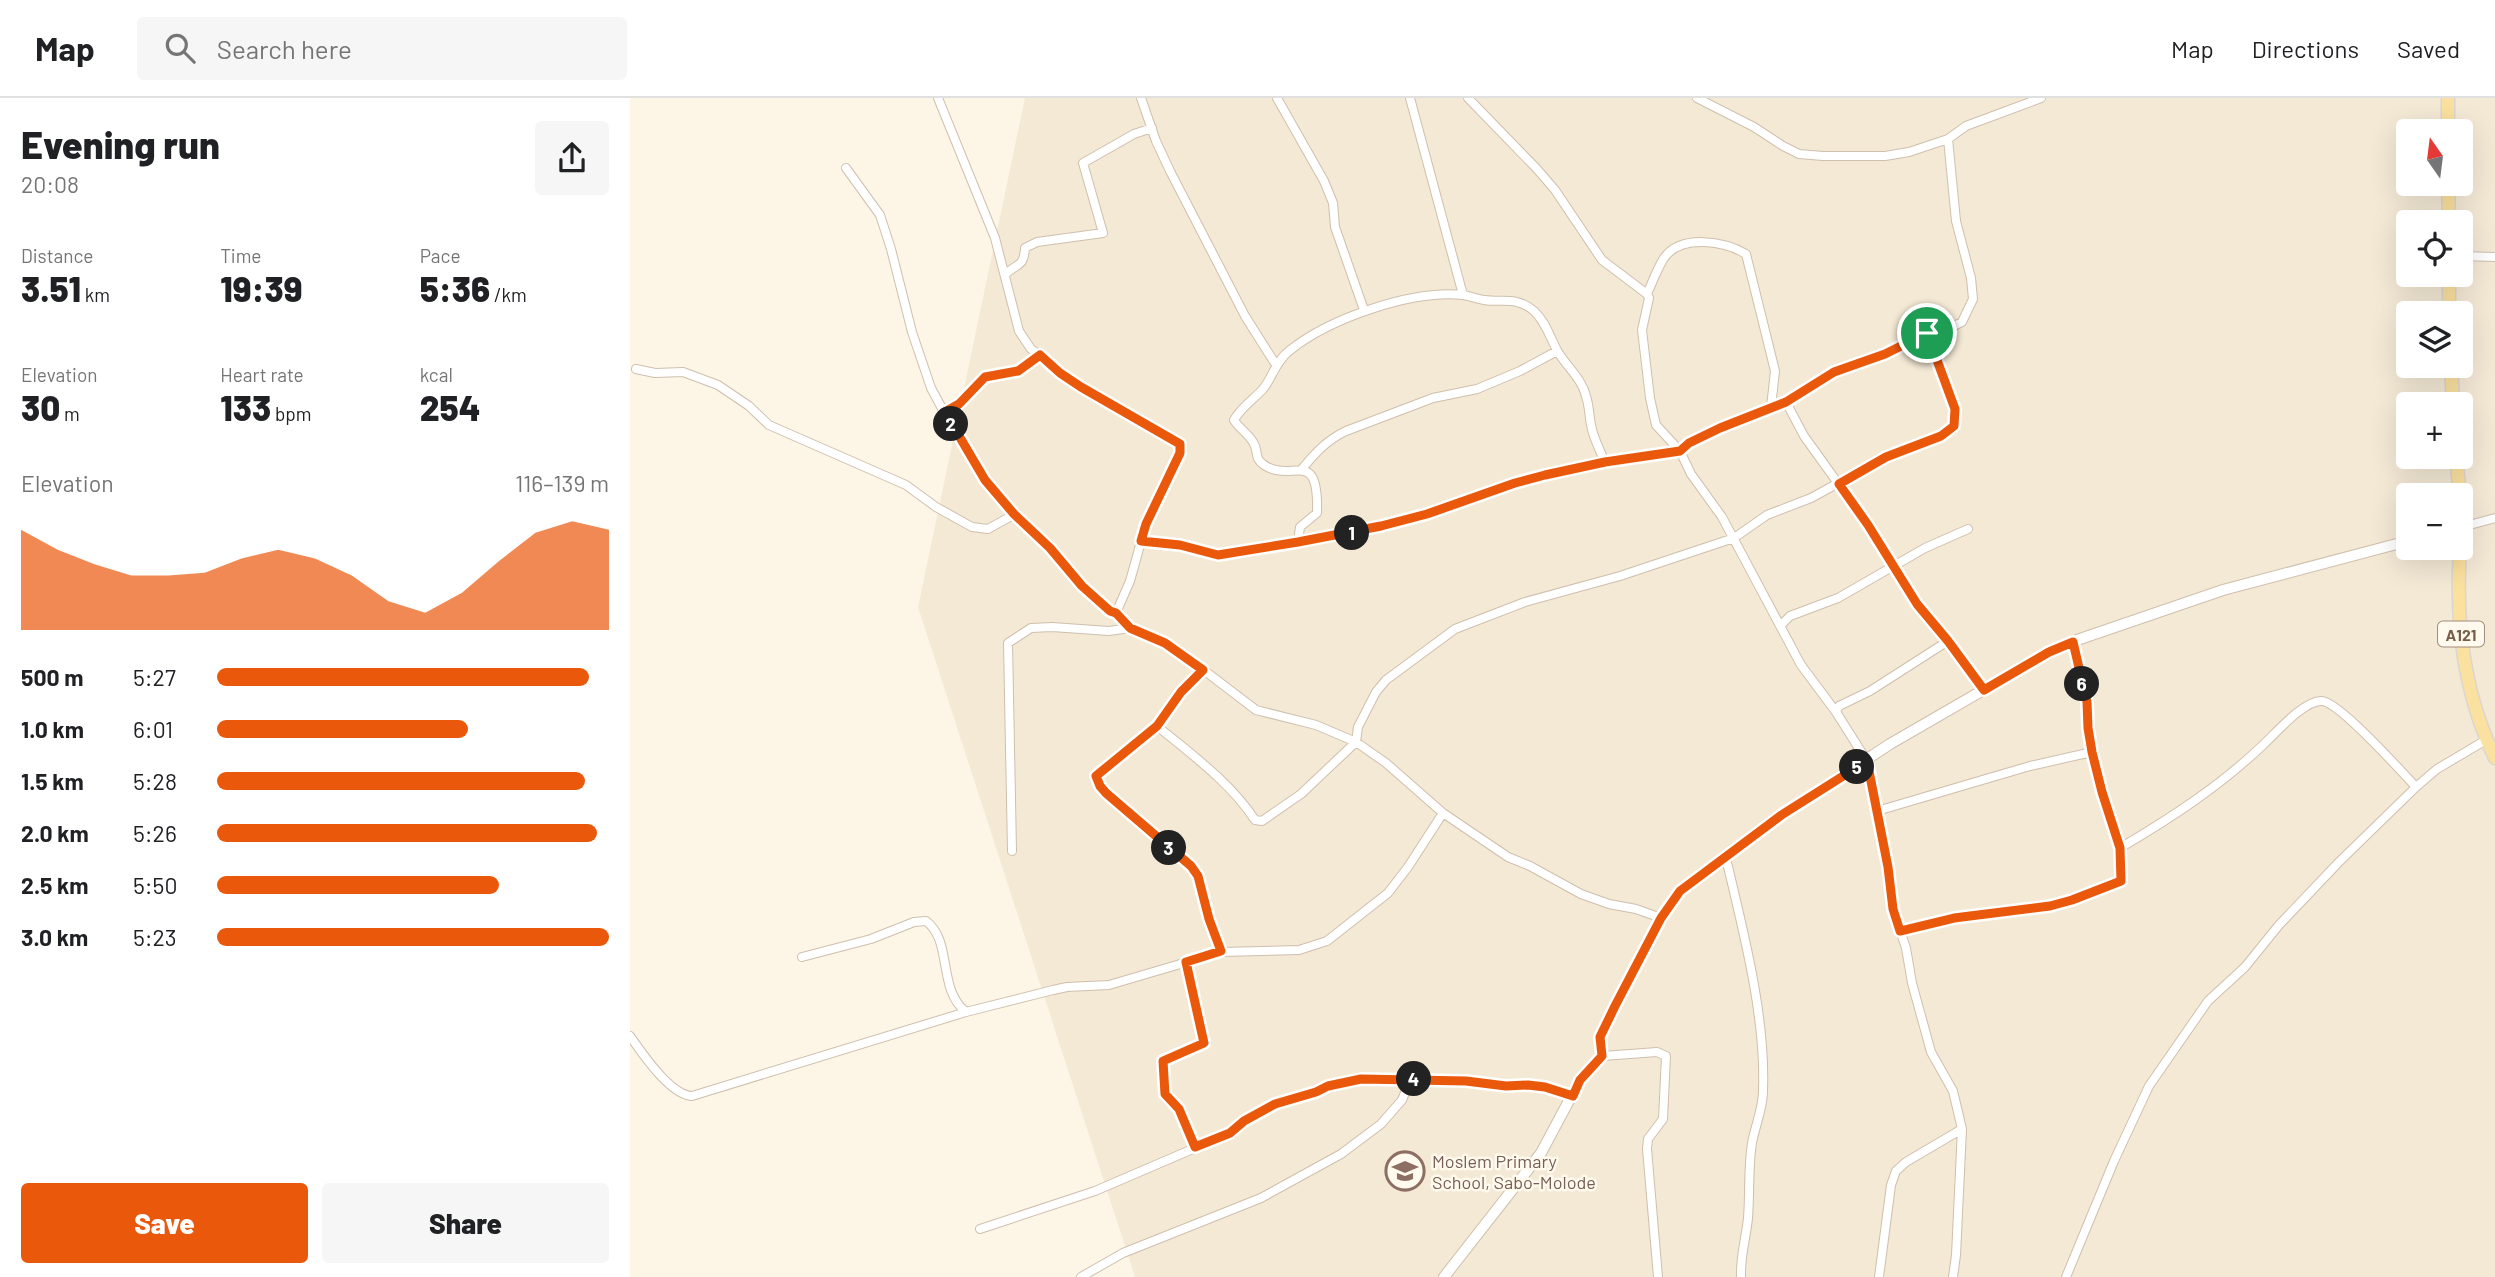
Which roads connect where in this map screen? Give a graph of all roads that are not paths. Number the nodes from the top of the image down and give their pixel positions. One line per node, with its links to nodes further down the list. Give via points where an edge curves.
1 (938, 98): 15 (street, via 995,237)
2 (1141, 98): 10 (street)
3 (1277, 98): 18 (street, via 1324,181)
4 (1410, 98): 17 (street)
5 (1468, 98): 16 (street, via 1555,190 1602,260)
6 (1697, 98): 11 (street, via 1783,146 1811,156 1885,156)
7 (2041, 98): 11 (street, via 1966,126)
8 (2448, 98): 9 (main road)
9 (2448, 119)
10 (1152, 128): 15 (street, via 1083,163 1103,233 1037,242 1025,248 1023,262); 22 (street, via 1245,316)
11 (1948, 139): 19 (street, via 1956,221 1973,299 1962,322)
12 (846, 168): 26 (street, via 880,215 912,332 931,388)
13 (2473, 256): 14 (street)
14 (2495, 257)
15 (1005, 275): 21 (street, via 1019,331)
16 (1647, 294): 25 (street, via 1673,249 1709,243 1746,254 1775,371); 27 (street, via 1642,330 1650,398 1656,425)
17 (1463, 295): 18 (street, via 1430,296); 20 (street, via 1521,302 1535,312)
18 (1364, 310): 22 (street, via 1320,331 1288,351)
19 (1927, 333): 24 (street, via 1834,372); 30 (street, via 1955,409 1954,426)
20 (1557, 351): 28 (street, via 1586,396 1593,433); 29 (street, via 1477,389 1433,398 1346,431 1316,452)
21 (1040, 355): 26 (street, via 1018,371 985,377); 36 (street, via 1070,380 1180,444)
22 (1276, 365): 29 (street, via 1265,386 1234,420 1255,446 1260,463 1274,471)
23 (636, 369): 31 (street, via 684,372 718,384 769,425 906,485 972,527 988,529)
24 (1786, 402): 25 (street); 30 (street)
25 (1771, 407): 27 (street)
26 (945, 412): 31 (street, via 985,480)
27 (1680, 451): 28 (street); 35 (street, via 1690,474)
28 (1605, 462): 37 (street, via 1515,483 1381,526)
29 (1302, 470): 37 (street, via 1313,480 1318,500 1317,513 1300,527)
30 (1839, 484): 35 (street, via 1766,515); 40 (street)
31 (1014, 514): 41 (street, via 1082,586)
32 (2495, 518): 33 (street)
33 (2473, 524)
34 (1968, 529): 40 (street)
35 (1734, 538): 42 (street); 51 (street, via 1525,602 1455,629 1386,680 1358,727)
36 (1141, 541): 37 (street, via 1218,555); 41 (street)
37 (1298, 542)
38 (2396, 544): 45 (street, via 2223,590)
39 (2459, 560): 50 (main road, A121, via 2462,647)
40 (1893, 566): 42 (street, via 1838,598 1790,616); 44 (street)
41 (1116, 613): 43 (street)
42 (1781, 625): 48 (street, via 1813,684)
43 (1130, 628): 46 (street, via 1165,643); 59 (street, via 1031,628 1008,643)
44 (1948, 641): 47 (street); 48 (street)
45 (2073, 642): 47 (street); 52 (street, via 2087,702)
46 (1203, 670): 49 (street); 51 (street, via 1256,710 1316,725)
47 (1984, 690): 54 (street)
48 (1836, 712): 54 (street)
49 (1157, 726): 51 (street, via 1222,780 1259,822 1301,794); 63 (street, via 1096,776 1097,780 1106,793 1191,866)
50 (2486, 740): 53 (main road, A121); 55 (street)
51 (1356, 742): 57 (street)
52 (2092, 752): 56 (street); 58 (street)
53 (2495, 758)
54 (1867, 761): 56 (street); 60 (street, via 1783,814)
55 (2416, 787): 58 (street, via 2351,720 2321,700 2302,708 2201,798); 80 (street, via 2208,1001 2168,1057 2114,1161)
56 (1877, 811): 62 (street)
57 (1443, 813): 61 (street, via 1508,857 1581,894); 63 (street, via 1388,893 1326,941 1299,950)
58 (2120, 848): 62 (street, via 2121,881 2086,895 2050,906 1954,918)
59 (1012, 850)
60 (1726, 858): 61 (street, via 1680,891); 77 (street, via 1744,938 1763,1069 1763,1094 1749,1162)
61 (1661, 918): 68 (street, via 1600,1037)
62 (1900, 931): 71 (street, via 1931,1052 1952,1091)
63 (1221, 951): 65 (street)
64 (802, 957): 66 (street, via 926,921 938,940 954,1000)
65 (1186, 962): 66 (street, via 1109,985 1067,987); 72 (street, via 1204,1043 1163,1061 1165,1094 1179,1109)
66 (966, 1012): 67 (street, via 692,1096 666,1081)
67 (630, 1036)
68 (1602, 1056): 70 (street, via 1580,1080); 76 (street, via 1657,1052 1666,1056 1663,1119 1648,1139 1647,1149)
69 (1411, 1079): 70 (street, via 1536,1086); 72 (street, via 1361,1079 1328,1086 1275,1104 1230,1133); 74 (street, via 1402,1100 1381,1124 1341,1154 1261,1198 1124,1253)
70 (1573, 1096): 75 (street, via 1541,1153)
71 (1962, 1129): 78 (street, via 1896,1171); 79 (street)
72 (1195, 1147): 73 (street, via 1095,1191)
73 (980, 1228)
74 (1082, 1277)
75 (1444, 1277)
76 (1658, 1277)
77 (1741, 1277)
78 (1879, 1277)
79 (1953, 1277)
80 (2066, 1277)

